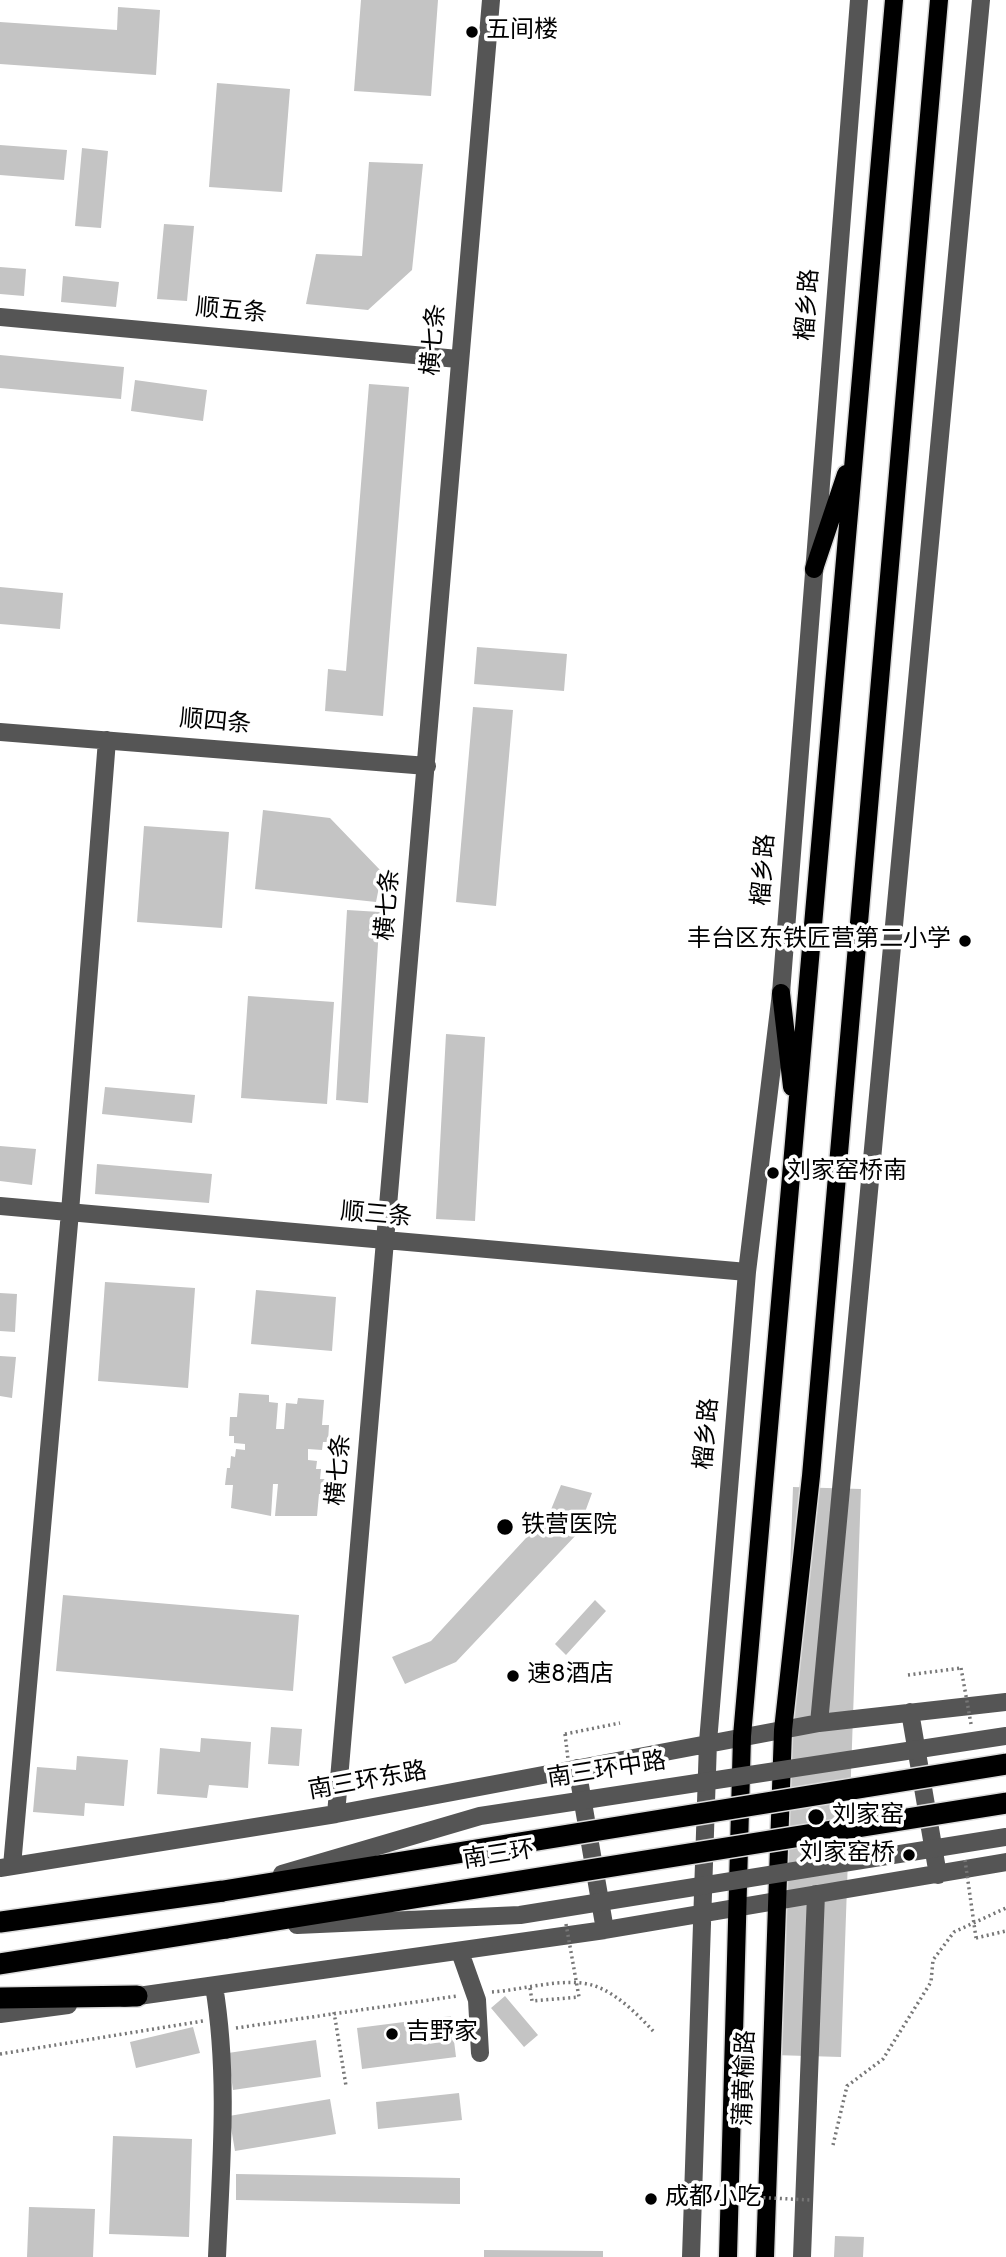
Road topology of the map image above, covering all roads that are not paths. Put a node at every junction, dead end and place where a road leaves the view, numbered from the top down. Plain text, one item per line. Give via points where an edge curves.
1 (491, 0) edge
2 (859, 0) edge
3 (894, 0) edge
4 (939, 0) edge
5 (981, 0) edge
6 (0, 317) edge
7 (458, 359) junction
8 (856, 448) junction
9 (814, 569) junction
10 (0, 732) edge
11 (107, 740) junction
12 (427, 766) junction
13 (781, 993) junction
14 (796, 1125) junction
15 (0, 1206) edge
16 (71, 1212) junction
17 (385, 1242) junction
18 (747, 1272) junction
19 (1006, 1702) edge
20 (910, 1712) junction
21 (820, 1723) junction
22 (783, 1730) junction
23 (742, 1736) junction
24 (1006, 1736) edge
25 (708, 1742) junction
26 (1006, 1764) edge
27 (577, 1768) junction
28 (1006, 1803) edge
29 (336, 1814) junction
30 (1006, 1837) edge
31 (1006, 1863) edge
32 (6, 1867) edge
33 (937, 1875) junction
34 (223, 1891) junction
35 (816, 1894) junction
36 (778, 1901) junction
37 (739, 1908) junction
38 (0, 1910) edge
39 (703, 1913) junction
40 (45, 1916) junction
41 (0, 1922) edge
42 (227, 1928) junction
43 (605, 1930) junction
44 (460, 1952) junction
45 (0, 1964) edge
46 (214, 1986) junction
47 (136, 1996) junction
48 (0, 1998) edge
49 (0, 2014) edge
50 (480, 2053) dead end
51 (217, 2257) edge
52 (691, 2257) edge
53 (728, 2257) edge
54 (765, 2257) edge
55 (802, 2257) edge

1 - 7 street, 横七条
2 - 9 street, 榴乡路
3 - 8 main road
4 - 22 main road via 811,1476
5 - 21 street
6 - 7 street, 顺五条
7 - 12 street, 横七条
8 - 9 main road
8 - 14 main road
9 - 13 street, 榴乡路
10 - 11 street, 顺四条
11 - 12 street, 顺四条
11 - 16 street
12 - 17 street, 横七条
13 - 14 main road
13 - 18 street, 榴乡路
14 - 23 main road
15 - 16 street, 顺三条
16 - 17 street, 顺三条
16 - 32 street
17 - 18 street, 顺三条
17 - 29 street, 横七条
18 - 25 street, 榴乡路
19 - 20 street
20 - 21 street
20 - 33 street
21 - 22 street
22 - 23 street, 南三环东路
22 - 36 main road, 蒲黄榆路
23 - 25 street, 南三环东路
23 - 37 main road, 蒲黄榆路
24 - 34 street, 南三环中路, bridge via 480,1816
25 - 27 street, 南三环东路
25 - 39 street, 榴乡路
26 - 34 highway, 南三环, bridge
27 - 29 street, 南三环东路
27 - 43 street
28 - 42 highway, 南三环, bridge
29 - 32 street, 南三环东路
30 - 42 street, bridge via 520,1915
31 - 33 street
33 - 35 street
34 - 40 highway, 南三环
35 - 36 street
35 - 55 street
36 - 37 street
36 - 54 main road, 蒲黄榆路
37 - 39 street
37 - 53 main road, 蒲黄榆路
38 - 40 highway
39 - 43 street
39 - 52 street, 榴乡路
40 - 41 highway, 南三环
42 - 45 highway, 南三环
43 - 44 street
44 - 46 street
44 - 50 street via 474,1994
46 - 47 street
46 - 51 street via 224,2104
47 - 48 highway
47 - 49 street

